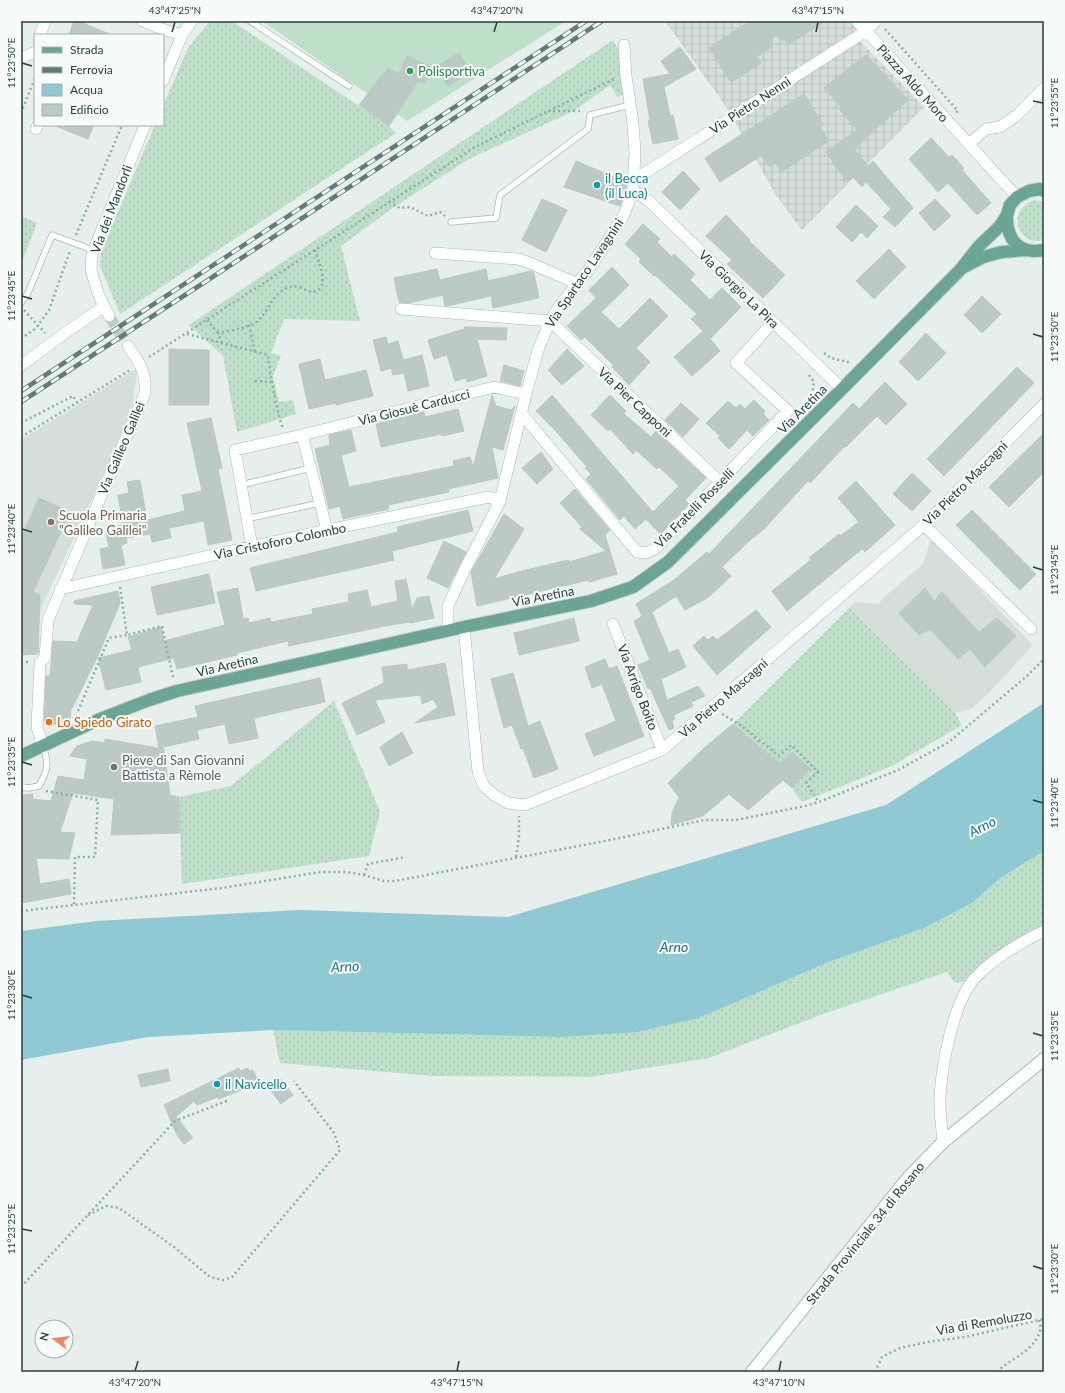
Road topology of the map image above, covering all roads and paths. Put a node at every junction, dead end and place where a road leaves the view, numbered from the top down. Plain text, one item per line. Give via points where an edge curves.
1 (45, 21) edge
2 (142, 21) edge
3 (192, 21) edge
4 (250, 21) edge
5 (857, 21) edge
6 (879, 24) edge
7 (866, 31) junction
8 (40, 34) edge
9 (182, 35) junction
10 (624, 45) dead end
11 (34, 52) edge
12 (21, 58) edge
13 (626, 76) junction
14 (164, 79) edge
15 (34, 80) edge
16 (349, 86) dead end
17 (1044, 88) edge
18 (630, 105) junction
19 (547, 111) junction
20 (21, 113) edge
21 (590, 115) junction
22 (947, 120) junction
23 (122, 126) edge
24 (145, 126) edge
25 (970, 144) junction
26 (634, 185) junction
27 (1043, 189) edge
28 (1017, 197) junction
29 (389, 202) junction
30 (1007, 215) junction
31 (451, 222) joint
32 (73, 242) junction
33 (93, 250) junction
34 (315, 250) junction
35 (1037, 252) edge
36 (435, 253) dead end
37 (961, 269) junction
38 (578, 284) junction
39 (21, 303) edge
40 (21, 307) edge
41 (401, 309) dead end
42 (207, 320) junction
43 (550, 321) junction
44 (773, 322) junction
45 (38, 325) junction
46 (250, 325) junction
47 (186, 334) junction
48 (218, 334) junction
49 (21, 339) edge
50 (52, 341) junction
51 (222, 343) junction
52 (128, 346) tunnel mouth
53 (256, 352) junction
54 (140, 364) junction
55 (21, 366) edge
56 (255, 381) dead end
57 (271, 382) junction
58 (842, 389) junction
59 (526, 394) junction
60 (76, 402) junction
61 (1044, 404) edge
62 (521, 413) junction
63 (21, 423) edge
64 (302, 435) junction
65 (21, 436) edge
66 (286, 439) junction
67 (310, 468) junction
68 (720, 482) junction
69 (241, 484) junction
70 (500, 501) junction
71 (320, 503) junction
72 (246, 519) junction
73 (924, 524) junction
74 (327, 530) junction
75 (252, 547) junction
76 (118, 576) junction
77 (60, 589) junction
78 (614, 624) dead end
79 (464, 627) junction
80 (1032, 629) dead end
81 (448, 630) junction
82 (127, 635) junction
83 (1044, 658) edge
84 (173, 677) dead end
85 (712, 707) junction
86 (78, 711) dead end
87 (43, 746) junction
88 (662, 750) junction
89 (21, 756) edge
90 (39, 786) junction
91 (21, 787) edge
92 (819, 802) junction
93 (516, 804) junction
94 (406, 857) dead end
95 (516, 857) junction
96 (364, 875) junction
97 (74, 904) junction
98 (21, 911) edge
99 (1044, 931) edge
100 (1044, 1059) edge
101 (294, 1081) dead end
102 (229, 1100) dead end
103 (943, 1142) junction
104 (88, 1215) junction
105 (21, 1287) edge
106 (1044, 1319) edge
107 (1039, 1320) junction
108 (752, 1372) edge
109 (875, 1372) edge
110 (997, 1372) edge

1 - 8 street
2 - 9 street
3 - 9 street
4 - 16 lane
5 - 7 street, Piazza Aldo Moro
6 - 7 street, Via Pietro Nenni
6 - 22 path via 958,111
7 - 22 street, Piazza Aldo Moro
7 - 26 street, Via Pietro Nenni
9 - 14 street
10 - 13 street, Via Spartaco Lavagnini
11 - 12 street
13 - 18 street, Via Spartaco Lavagnini
13 - 19 path via 614,78
15 - 20 path
17 - 25 street via 1017,115 1000,127 986,129
18 - 21 lane
18 - 26 street, Via Spartaco Lavagnini via 635,152
19 - 21 path via 580,111
19 - 29 path via 475,147
21 - 31 lane via 588,129 500,195 496,218
22 - 25 street, Piazza Aldo Moro
23 - 32 path
24 - 33 street, Via dei Mandorli
25 - 28 street, Piazza Aldo Moro
26 - 38 street, Via Spartaco Lavagnini via 624,215
26 - 44 street, Via Giorgio La Pira
27 - 28 main road via 1029,190
28 - 30 main road, Via Aretina via 1010,205
29 - 31 path via 400,208 410,207 428,216 440,212
29 - 34 path
30 - 35 main road, Via Aretina via 1006,226 1011,238 1017,244
30 - 37 main road, Via Aretina
32 - 33 lane
32 - 39 lane via 52,235 28,293
32 - 45 path via 49,310
33 - 50 street, Via dei Mandorli via 91,270 107,311 82,321
34 - 42 path
34 - 46 path via 323,278 320,289 309,292 303,287 287,288 273,298 260,318
35 - 37 main road, Via Aretina via 1002,252 983,257
36 - 38 street via 518,260
37 - 58 main road, Via Aretina
38 - 43 street, Via Spartaco Lavagnini
40 - 45 path
41 - 43 street
42 - 47 path
42 - 48 path
43 - 59 street, Via Spartaco Lavagnini via 538,350
43 - 68 street, Via Pier Capponi
44 - 58 street, Via Giorgio La Pira
44 - 68 street, Via Fratelli Rosselli via 736,363 788,410
45 - 49 path
45 - 50 path
46 - 48 path
46 - 53 path
47 - 51 path
47 - 54 path
48 - 51 path
50 - 55 street
51 - 53 path
52 - 54 street, Via Galileo Galilei
53 - 57 path via 268,355
54 - 60 path
54 - 77 street, Via Galileo Galilei via 145,379 144,393
56 - 57 path
57 - 66 path
58 - 79 main road, Via Aretina via 668,562 633,587 591,601
59 - 62 street, Via Spartaco Lavagnini
59 - 64 street, Via Giosuè Carducci via 494,387
60 - 63 path via 73,396
60 - 65 path
61 - 73 street, Via Pietro Mascagni
62 - 68 street, Via Fratelli Rosselli via 637,552 646,553 655,549
62 - 70 street, Via Spartaco Lavagnini
64 - 66 street, Via Giosuè Carducci
64 - 67 street
66 - 69 street, Via Giosuè Carducci via 235,450
67 - 69 lane
67 - 71 street
69 - 72 street
70 - 74 street, Via Cristoforo Colombo via 489,497
70 - 81 street, Via Spartaco Lavagnini via 448,606
71 - 72 lane
71 - 74 street
72 - 75 street
73 - 80 street
73 - 85 street, Via Pietro Mascagni
74 - 75 street, Via Cristoforo Colombo
75 - 76 street, Via Cristoforo Colombo
76 - 77 street, Via Cristoforo Colombo
76 - 82 path
77 - 87 street, Via Galileo Galilei via 48,620 45,657 40,663 37,727
78 - 88 street, Via Arrigo Boito
79 - 81 main road, Via Aretina
79 - 93 street, Via Pietro Mascagni via 478,772 484,786 494,795 508,803
81 - 87 main road, Via Aretina via 177,691 100,718
82 - 84 path via 162,626
82 - 86 path via 110,638
83 - 92 path via 1027,676 949,742 898,770
85 - 88 street, Via Pietro Mascagni
85 - 92 path via 742,726 779,756 791,745 818,772 806,783
87 - 89 main road, Via Aretina
87 - 90 lane via 48,759 46,774
88 - 93 street, Via Pietro Mascagni via 525,805
90 - 91 lane
90 - 97 path via 45,791 98,800 95,857 75,857
92 - 95 path via 736,820 704,820
93 - 95 path via 519,818
94 - 96 path via 368,864
95 - 96 path via 395,881 384,881
96 - 97 path via 320,872 222,888
97 - 98 path
99 - 103 street via 999,957 973,980 958,1005 947,1049 940,1097
100 - 103 main road, Strada Provinciale 34 di Rosano
101 - 104 path via 334,1133 340,1150 232,1277 223,1280 210,1277 174,1247 119,1208 106,1206
102 - 104 path via 175,1121
103 - 108 main road, Strada Provinciale 34 di Rosano via 908,1178
104 - 105 path
106 - 107 path
107 - 109 path, Via di Remoluzzo via 965,1337 900,1348 882,1357
107 - 110 path, Via di Remoluzzo via 1041,1328 1033,1343 1023,1355 1005,1364

